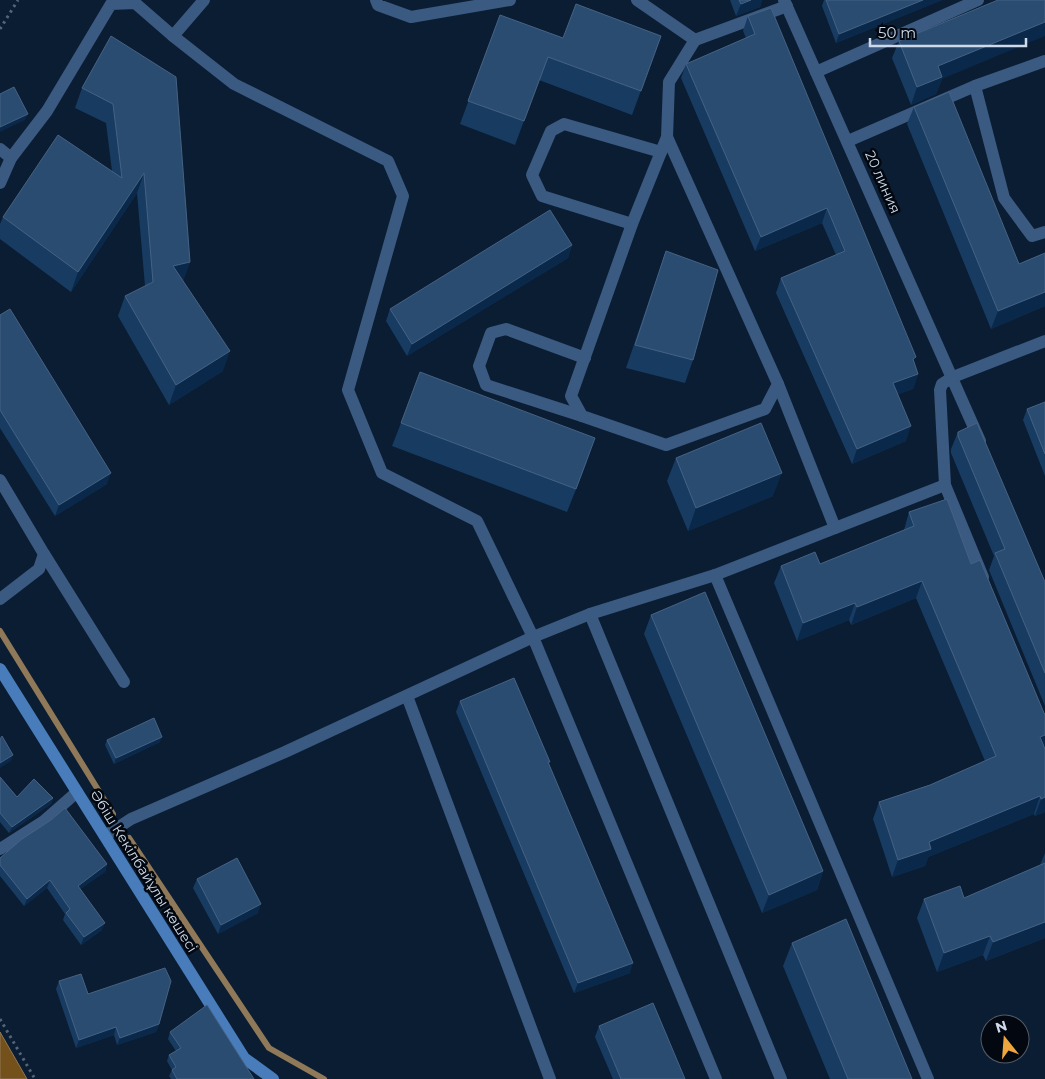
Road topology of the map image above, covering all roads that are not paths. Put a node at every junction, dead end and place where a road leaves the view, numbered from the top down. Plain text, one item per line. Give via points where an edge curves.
1 (204, 0) edge
2 (376, 0) edge
3 (510, 0) edge
4 (637, 0) edge
5 (978, 0) edge
6 (135, 1) edge
7 (786, 3) edge
8 (173, 36) junction
9 (695, 40) junction
10 (1045, 61) edge
11 (816, 72) junction
12 (974, 86) junction
13 (667, 137) junction
14 (848, 141) junction
15 (0, 149) edge
16 (661, 152) junction
17 (11, 158) junction
18 (0, 183) edge
19 (632, 224) junction
20 (1045, 232) edge
21 (1045, 341) edge
22 (585, 358) junction
23 (953, 377) junction
24 (778, 384) junction
25 (582, 416) junction
26 (984, 450) edge
27 (0, 480) edge
28 (946, 485) junction
29 (835, 528) junction
30 (44, 554) junction
31 (715, 575) junction
32 (990, 592) edge
33 (0, 599) edge
34 (590, 614) junction
35 (533, 637) junction
36 (0, 669) edge
37 (124, 682) dead end
38 (407, 696) junction
39 (77, 792) junction
40 (105, 836) junction
41 (0, 849) edge
42 (273, 1079) edge
43 (550, 1079) edge
44 (716, 1079) edge
45 (781, 1079) edge
46 (928, 1079) edge

1 - 8 street
2 - 3 street via 378,6 411,17
4 - 9 street
5 - 11 street
6 - 8 street
6 - 17 street via 111,4 47,111
7 - 9 street
7 - 11 street, 20 линия
8 - 35 street via 234,84 388,161 403,196 348,390 382,473 478,521
9 - 13 street via 669,82
10 - 12 street
11 - 14 street, 20 линия
12 - 14 street
12 - 20 street via 1004,198 1032,236
13 - 16 street
13 - 24 street
14 - 23 street, 20 линия
15 - 17 street
16 - 19 street
16 - 19 street via 564,124 551,131 532,175 542,196
17 - 18 street
19 - 22 street
21 - 23 street
22 - 25 street via 571,396
22 - 25 street via 506,329 491,333 479,366 486,385
23 - 26 street, 20 линия
23 - 28 street via 942,384 940,390
24 - 25 street via 765,409 666,445
24 - 29 street
27 - 30 street
28 - 29 street
28 - 32 street
29 - 31 street
30 - 33 street via 39,569
30 - 37 street
31 - 34 street
31 - 46 street
34 - 35 street
34 - 45 street
35 - 38 street
35 - 44 street
36 - 39 street, Әбіш Кекілбайұлы көшесі
38 - 40 street via 131,819
38 - 43 street
39 - 40 street, Әбіш Кекілбайұлы көшесі
39 - 41 street via 44,821
40 - 42 street, Әбіш Кекілбайұлы көшесі via 244,1058

